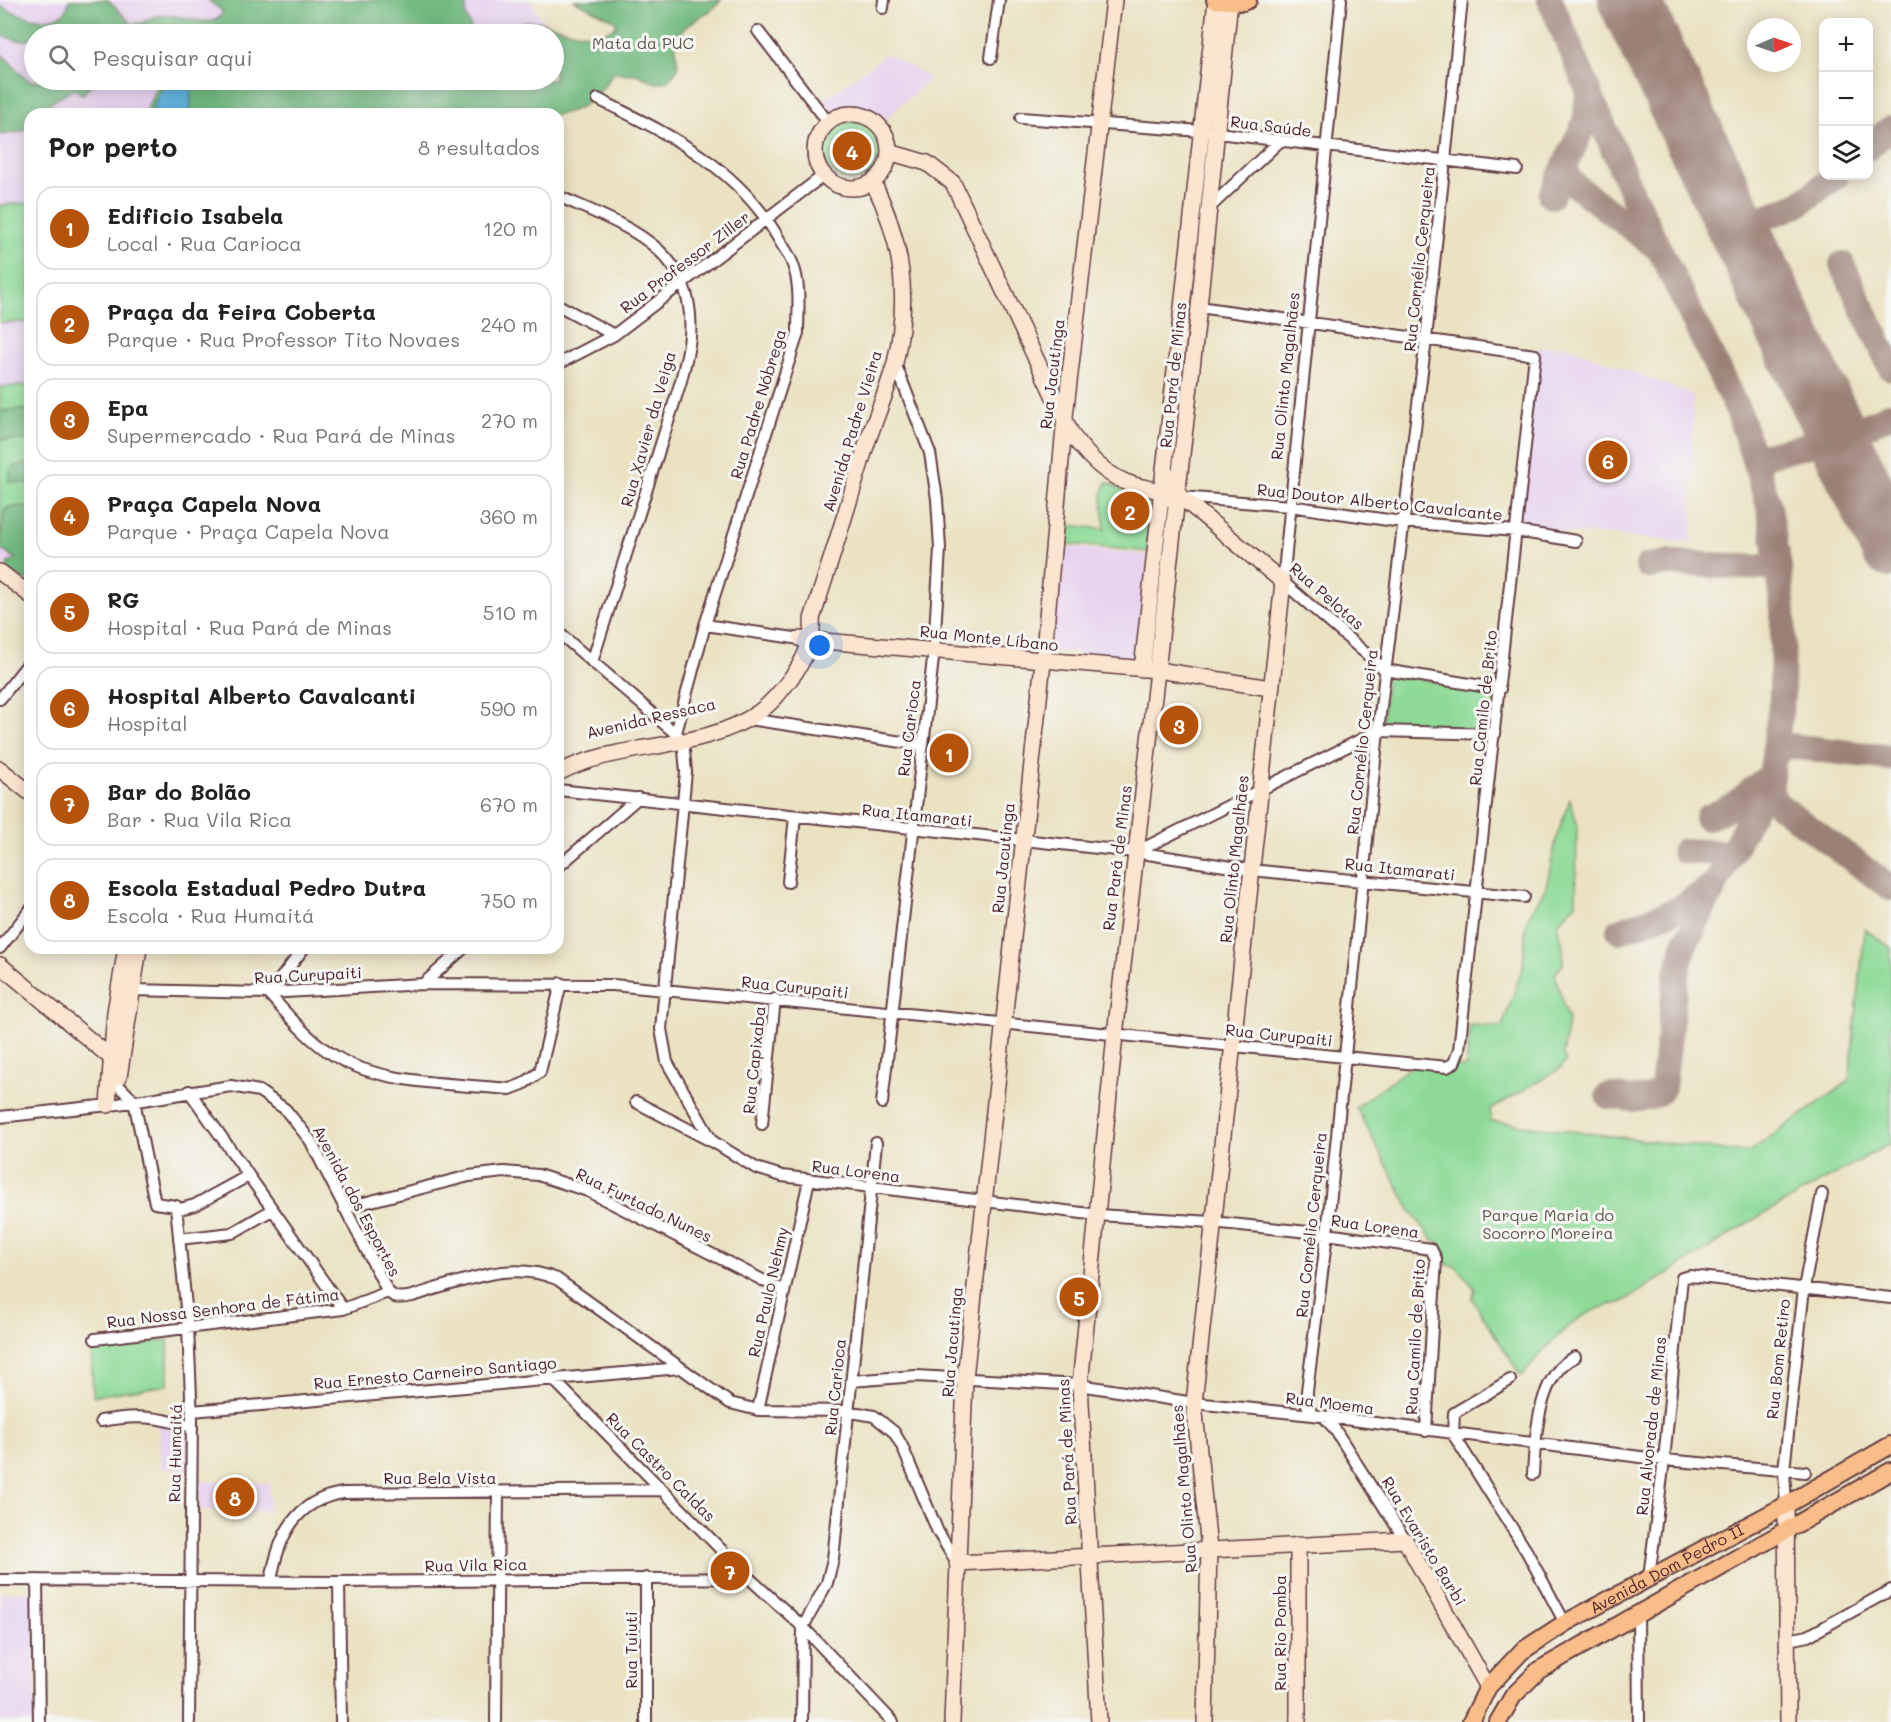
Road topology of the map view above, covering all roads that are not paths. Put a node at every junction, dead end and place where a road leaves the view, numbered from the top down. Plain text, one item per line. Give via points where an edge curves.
1 (999, 0) edge
2 (1114, 0) edge
3 (1248, 0) edge
4 (1341, 0) edge
5 (1462, 0) edge
6 (1221, 1) edge
7 (758, 31) dead end
8 (991, 58) dead end
9 (598, 99) dead end
10 (1021, 118) dead end
11 (828, 122) junction
12 (1100, 126) junction
13 (1209, 133) junction
14 (1279, 142) junction
15 (1327, 147) junction
16 (890, 152) junction
17 (1445, 162) junction
18 (1517, 170) dead end
19 (824, 175) junction
20 (873, 182) junction
21 (564, 199) edge
22 (1208, 209) junction
23 (767, 218) junction
24 (683, 280) junction
25 (1198, 307) junction
26 (564, 308) edge
27 (1308, 324) junction
28 (614, 335) junction
29 (1426, 339) junction
30 (564, 361) edge
31 (894, 363) junction
32 (1065, 416) junction
33 (1164, 468) junction
34 (1161, 491) junction
35 (1178, 501) junction
36 (1290, 506) junction
37 (1402, 522) junction
38 (1516, 531) junction
39 (1576, 542) dead end
40 (0, 572) edge
41 (1283, 582) junction
42 (24, 590) edge
43 (812, 619) joint
44 (705, 625) junction
45 (564, 637) edge
46 (805, 640) junction
47 (934, 650) junction
48 (592, 662) junction
49 (1043, 662) junction
50 (24, 669) edge
51 (1150, 670) junction
52 (1385, 670) junction
53 (1270, 688) junction
54 (1500, 689) junction
55 (0, 699) edge
56 (749, 718) junction
57 (1378, 731) junction
58 (1495, 734) junction
59 (679, 736) junction
60 (922, 745) junction
61 (564, 766) edge
62 (0, 769) edge
63 (24, 788) edge
64 (1259, 790) junction
65 (564, 791) edge
66 (638, 798) junction
67 (682, 805) junction
68 (795, 817) junction
69 (912, 830) junction
70 (1023, 840) junction
71 (1135, 852) junction
72 (564, 862) edge
73 (1251, 870) junction
74 (1362, 880) junction
75 (788, 882) dead end
76 (1477, 893) junction
77 (1524, 897) dead end
78 (24, 918) edge
79 (0, 948) edge
80 (125, 954) edge
81 (138, 954) edge
82 (299, 954) edge
83 (457, 954) edge
84 (0, 965) edge
85 (561, 983) junction
86 (423, 984) junction
87 (131, 990) junction
88 (664, 990) junction
89 (270, 992) junction
90 (775, 999) junction
91 (890, 1012) junction
92 (1002, 1024) junction
93 (1115, 1035) junction
94 (1231, 1045) junction
95 (1344, 1057) junction
96 (115, 1061) junction
97 (1454, 1064) joint
98 (118, 1085) junction
99 (189, 1091) junction
100 (134, 1101) junction
101 (636, 1102) dead end
102 (882, 1102) dead end
103 (113, 1104) junction
104 (0, 1117) edge
105 (762, 1124) dead end
106 (711, 1141) junction
107 (876, 1143) dead end
108 (248, 1176) junction
109 (809, 1180) junction
110 (871, 1188) junction
111 (1822, 1194) dead end
112 (985, 1201) junction
113 (344, 1208) junction
114 (176, 1210) junction
115 (272, 1210) junction
116 (1098, 1215) junction
117 (1212, 1222) junction
118 (1327, 1234) junction
119 (179, 1239) junction
120 (1426, 1248) joint
121 (1804, 1288) junction
122 (388, 1292) junction
123 (784, 1292) junction
124 (1891, 1298) edge
125 (343, 1309) junction
126 (188, 1327) junction
127 (94, 1339) dead end
128 (1575, 1357) dead end
129 (680, 1368) junction
130 (551, 1377) junction
131 (966, 1378) junction
132 (1510, 1380) dead end
133 (851, 1381) junction
134 (1080, 1385) junction
135 (1194, 1403) junction
136 (758, 1410) junction
137 (192, 1411) junction
138 (847, 1411) junction
139 (1318, 1416) junction
140 (101, 1421) dead end
141 (192, 1427) junction
142 (1426, 1431) junction
143 (1453, 1434) junction
144 (1535, 1443) junction
145 (1891, 1445) edge
146 (1664, 1460) junction
147 (1784, 1470) junction
148 (1891, 1471) edge
149 (1805, 1472) dead end
150 (1533, 1474) dead end
151 (661, 1490) junction
152 (498, 1493) junction
153 (1786, 1504) junction
154 (959, 1529) junction
155 (1785, 1530) junction
156 (938, 1532) junction
157 (1405, 1540) junction
158 (1298, 1545) junction
159 (1209, 1549) junction
160 (1091, 1558) junction
161 (957, 1563) junction
162 (1649, 1577) junction
163 (646, 1578) junction
164 (749, 1578) junction
165 (498, 1579) junction
166 (0, 1580) edge
167 (38, 1580) junction
168 (190, 1581) junction
169 (271, 1581) junction
170 (339, 1582) junction
171 (1891, 1590) edge
172 (1638, 1614) junction
173 (1564, 1623) junction
174 (803, 1627) junction
175 (1788, 1640) junction
176 (1488, 1687) junction
177 (39, 1722) edge
178 (189, 1722) edge
179 (342, 1722) edge
180 (496, 1722) edge
181 (646, 1722) edge
182 (802, 1722) edge
183 (893, 1722) edge
184 (952, 1722) edge
185 (1099, 1722) edge
186 (1205, 1722) edge
187 (1298, 1722) edge
188 (1471, 1722) edge
189 (1498, 1722) edge
190 (1639, 1722) edge
191 (1788, 1722) edge

1 - 8 street
2 - 12 street, Rua Jacutinga
3 - 6 main road
4 - 15 street, Rua Olinto Magalhães
5 - 17 street, Rua Cornélio Cerqueira
6 - 13 street, Rua Pará de Minas
7 - 11 street
9 - 23 street, Rua Padre Nóbrega via 700,154
10 - 12 street, Rua Saúde
11 - 16 street via 841,115 869,117 884,132
11 - 19 street via 816,142 815,154
12 - 13 street, Rua Saúde
12 - 32 street, Rua Jacutinga
13 - 14 street, Rua Saúde
13 - 22 street, Rua Pará de Minas
13 - 33 street, Rua Pará de Minas
14 - 15 street, Rua Saúde
14 - 22 street
15 - 17 street, Rua Saúde
15 - 27 street, Rua Olinto Magalhães
16 - 20 street via 887,164
16 - 32 street via 927,163 953,183
17 - 18 street, Rua Saúde
17 - 29 street, Rua Cornélio Cerqueira
19 - 20 street via 847,188
19 - 23 street, Rua Professor Ziller
20 - 31 street, Avenida Padre Vieira via 890,216 901,265 903,312
21 - 24 street, Rua Xavier da Veiga via 633,230 663,252
22 - 25 street, Rua Pará de Minas
23 - 24 street, Rua Professor Ziller
23 - 44 street, Rua Padre Nóbrega via 793,264 798,333
24 - 28 street, Rua Professor Ziller
24 - 48 street, Rua Xavier da Veiga via 690,309 690,337 681,381
25 - 27 street
25 - 35 street, Rua Pará de Minas
26 - 28 street
27 - 29 street
27 - 36 street, Rua Olinto Magalhães
28 - 30 street, Rua Professor Ziller
29 - 37 street, Rua Cornélio Cerqueira
29 - 38 street, Rua Camilo de Brito via 1535,355
31 - 43 street, Avenida Padre Vieira
31 - 47 street, Rua Carioca via 930,453 937,499 940,548
32 - 34 street via 1072,435 1096,464 1124,482
32 - 49 street, Rua Jacutinga
33 - 34 street, Rua Pará de Minas
33 - 35 street, Rua Pelotas
34 - 35 street via 1172,502
34 - 51 street, Rua Pará de Minas
35 - 36 street, Rua Doutor Alberto Cavalcante
35 - 41 street, Rua Pelotas
35 - 51 street, Rua Pará de Minas
36 - 37 street, Rua Doutor Alberto Cavalcante
36 - 41 street, Rua Olinto Magalhães
37 - 38 street, Rua Doutor Alberto Cavalcante
37 - 52 street, Rua Cornélio Cerqueira
38 - 39 street, Rua Doutor Alberto Cavalcante
38 - 54 street, Rua Camilo de Brito
40 - 42 street
41 - 52 street, Rua Pelotas
41 - 53 street, Rua Olinto Magalhães
43 - 46 street, Avenida Ressaca via 813,630
44 - 46 street, Rua Monte Líbano
44 - 59 street, Rua Padre Nóbrega
45 - 48 street
46 - 47 street, Rua Monte Líbano
46 - 56 street, Avenida Ressaca via 797,670 773,701
46 - 59 street, Avenida Ressaca via 785,672 753,705 719,723
47 - 49 street, Rua Monte Líbano
47 - 60 street, Rua Carioca
48 - 59 street
49 - 51 street, Rua Monte Líbano
49 - 70 street, Rua Jacutinga
50 - 55 street
51 - 53 street, Rua Monte Líbano
51 - 71 street, Rua Pará de Minas
52 - 54 street
52 - 57 street, Rua Cornélio Cerqueira
53 - 64 street, Rua Olinto Magalhães
54 - 58 street, Rua Camilo de Brito
56 - 59 street, Avenida Ressaca via 727,730
56 - 60 street
57 - 58 street
57 - 64 street
57 - 74 street, Rua Cornélio Cerqueira
58 - 76 street, Rua Camilo de Brito
59 - 61 street, Avenida Ressaca
59 - 67 street, Rua Lorena via 686,772
60 - 69 street, Rua Carioca
62 - 63 street
64 - 71 street
64 - 73 street, Rua Olinto Magalhães
65 - 66 street, Rua Itamarati
66 - 67 street, Rua Itamarati
66 - 72 street
67 - 68 street, Rua Itamarati
67 - 88 street, Rua Lorena
68 - 69 street, Rua Itamarati
68 - 75 street
69 - 70 street, Rua Itamarati
69 - 91 street, Rua Carioca
70 - 71 street, Rua Itamarati
70 - 92 street, Rua Jacutinga
71 - 73 street, Rua Itamarati
71 - 93 street, Rua Pará de Minas
73 - 74 street, Rua Itamarati
73 - 94 street, Rua Olinto Magalhães
74 - 76 street, Rua Itamarati
74 - 95 street, Rua Cornélio Cerqueira
76 - 77 street, Rua Itamarati
76 - 97 street, Rua Camilo de Brito via 1459,1050
78 - 79 street
80 - 96 street
81 - 87 street
82 - 89 street
83 - 86 street
84 - 96 street
85 - 86 street, Rua Curupaiti
85 - 88 street, Rua Curupaiti
85 - 89 street via 540,1072 510,1089 385,1075 336,1058 308,1036
86 - 89 street, Rua Curupaiti
87 - 89 street, Rua Curupaiti
87 - 96 street
88 - 90 street, Rua Curupaiti
88 - 106 street, Rua Lorena via 661,1029 667,1062
90 - 91 street, Rua Curupaiti
90 - 105 street, Rua Capixaba
91 - 92 street, Rua Curupaiti
91 - 102 street, Rua Carioca
92 - 93 street, Rua Curupaiti
92 - 112 street, Rua Jacutinga
93 - 94 street, Rua Curupaiti
93 - 116 street, Rua Pará de Minas
94 - 95 street, Rua Curupaiti
94 - 117 street, Rua Olinto Magalhães
95 - 97 street, Rua Curupaiti via 1447,1067
95 - 118 street, Rua Cornélio Cerqueira
96 - 98 street
96 - 103 street
98 - 100 street
98 - 103 street
99 - 100 street, Avenida dos Esportes
99 - 108 street
99 - 113 street, Avenida dos Esportes via 244,1087 274,1100 310,1140
100 - 103 street, Avenida dos Esportes
100 - 114 street via 156,1204 174,1204
101 - 106 street
103 - 104 street, Avenida dos Esportes
106 - 109 street, Rua Lorena via 756,1168
107 - 110 street, Rua Carioca
108 - 114 street via 195,1205
108 - 115 street
109 - 110 street, Rua Lorena
109 - 123 street, Rua Paulo Nehmy
110 - 112 street, Rua Lorena
110 - 133 street, Rua Carioca
111 - 121 street, Rua Bom Retiro
112 - 116 street, Rua Lorena
112 - 131 street, Rua Jacutinga
113 - 122 street, Avenida dos Esportes
113 - 123 street, Rua Furtado Nunes via 470,1176 504,1172 538,1175 588,1191
114 - 119 street, Rua Humaitá
115 - 119 street via 232,1233
115 - 125 street
116 - 117 street, Rua Lorena
116 - 134 street, Rua Pará de Minas
117 - 118 street, Rua Lorena
117 - 135 street, Rua Olinto Magalhães
118 - 120 street, Rua Lorena
118 - 139 street, Rua Cornélio Cerqueira via 1307,1391 1307,1405
119 - 126 street, Rua Humaitá
120 - 142 street, Rua Camilo de Brito via 1434,1252 1436,1259
121 - 124 street
121 - 146 street, Rua Alvorada de Minas via 1682,1278
121 - 147 street, Rua Bom Retiro
122 - 125 street, Rua Nossa Senhora de Fátima
122 - 129 street via 402,1298 504,1270 547,1275
123 - 136 street, Rua Paulo Nehmy
125 - 126 street, Rua Nossa Senhora de Fátima
126 - 127 street, Rua Nossa Senhora de Fátima
126 - 137 street, Rua Humaitá
128 - 144 street via 1556,1371 1551,1381
129 - 130 street, Rua Ernesto Carneiro Santiago
129 - 136 street via 730,1403
130 - 137 street, Rua Ernesto Carneiro Santiago
130 - 151 street, Rua Castro Caldas
131 - 133 street, Rua Moema via 916,1376
131 - 134 street, Rua Moema
131 - 154 street, Rua Jacutinga
132 - 143 street via 1454,1413
133 - 138 street, Rua Carioca
134 - 135 street, Rua Moema
134 - 160 street, Rua Pará de Minas
135 - 139 street, Rua Moema
135 - 159 street, Rua Olinto Magalhães
136 - 138 street
137 - 141 street, Rua Humaitá
138 - 156 street via 874,1416 894,1432
138 - 174 street, Rua Carioca via 833,1559 827,1583
139 - 142 street, Rua Moema
139 - 157 street, Rua Evaristo Barbi via 1334,1428
140 - 141 street via 131,1415 157,1416
141 - 168 street, Rua Humaitá
142 - 143 street, Rua Moema
143 - 144 street, Rua Moema
143 - 173 street via 1527,1552
144 - 146 street, Rua Moema
144 - 150 street
145 - 153 main road, Avenida Dom Pedro II
146 - 147 street, Rua Moema
146 - 162 street, Rua Alvorada de Minas
147 - 149 street, Rua Moema
147 - 153 street, Rua Bom Retiro
148 - 155 main road, Avenida Dom Pedro II
151 - 152 street, Rua Bela Vista
151 - 164 street, Rua Castro Caldas
152 - 165 street
152 - 169 street, Rua Bela Vista via 322,1496 306,1506 281,1539
153 - 155 street, Rua Bom Retiro
153 - 162 main road, Avenida Dom Pedro II
154 - 156 street
154 - 161 street, Rua Jacutinga
155 - 172 main road, Avenida Dom Pedro II
155 - 175 street, Rua Bom Retiro
156 - 161 street
157 - 158 street
157 - 176 street, Rua Evaristo Barbi
158 - 159 street
158 - 187 street, Rua Rio Pomba
159 - 160 street
159 - 186 street, Rua Olinto Magalhães
160 - 161 street
160 - 185 street, Rua Pará de Minas
161 - 184 street, Rua Jacutinga
162 - 173 main road, Avenida Dom Pedro II
163 - 164 street, Rua Vila Rica
163 - 165 street, Rua Vila Rica
163 - 181 street, Rua Tuiuti
164 - 174 street
165 - 170 street, Rua Vila Rica
165 - 180 street
166 - 167 street, Rua Vila Rica
167 - 168 street, Rua Vila Rica
167 - 177 street
168 - 169 street, Rua Vila Rica
168 - 178 street, Rua Humaitá
169 - 170 street, Rua Vila Rica
170 - 179 street
171 - 175 street via 1808,1636
172 - 189 main road, Avenida Dom Pedro II via 1539,1670 1513,1696
172 - 190 street
173 - 176 main road, Avenida Dom Pedro II via 1522,1651
174 - 182 street
174 - 183 street
175 - 191 street, Rua Bom Retiro
176 - 188 main road, Avenida Dom Pedro II

